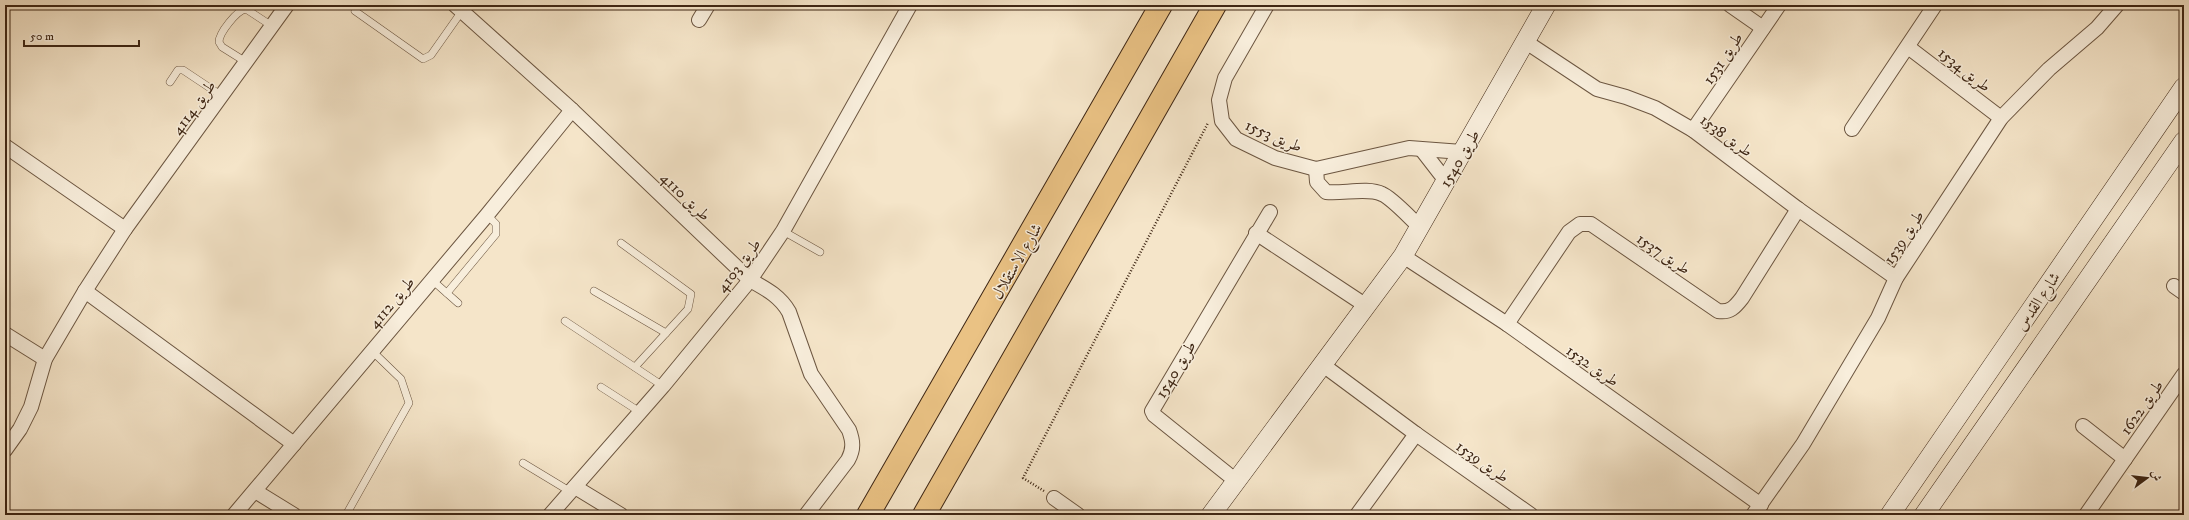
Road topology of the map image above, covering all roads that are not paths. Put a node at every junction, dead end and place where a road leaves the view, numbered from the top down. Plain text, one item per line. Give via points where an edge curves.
1 (287, 5) edge
2 (708, 5) edge
3 (910, 5) edge
4 (1161, 5) edge
5 (1215, 5) edge
6 (1267, 5) edge
7 (1730, 5) edge
8 (1779, 5) edge
9 (1935, 5) edge
10 (2117, 5) edge
11 (459, 8) edge
12 (1542, 8) edge
13 (355, 11) dead end
14 (699, 20) dead end
15 (272, 26) junction
16 (1763, 28) junction
17 (1526, 42) junction
18 (1908, 47) junction
19 (246, 62) junction
20 (170, 82) dead end
21 (2184, 86) edge
22 (222, 96) junction
23 (572, 110) junction
24 (2001, 118) junction
25 (1852, 129) dead end
26 (1694, 130) junction
27 (2184, 141) edge
28 (5, 146) edge
29 (1422, 150) junction
30 (1462, 152) junction
31 (1316, 169) junction
32 (1446, 181) junction
33 (1798, 210) junction
34 (1270, 212) dead end
35 (487, 215) junction
36 (1420, 227) junction
37 (126, 229) junction
38 (783, 231) junction
39 (1256, 233) junction
40 (621, 243) dead end
41 (820, 252) dead end
42 (1403, 256) junction
43 (1896, 278) junction
44 (432, 280) junction
45 (750, 280) junction
46 (84, 291) junction
47 (594, 291) dead end
48 (447, 293) junction
49 (458, 303) dead end
50 (1364, 305) junction
51 (565, 321) dead end
52 (1507, 324) junction
53 (666, 333) junction
54 (5, 334) edge
55 (372, 351) junction
56 (45, 359) junction
57 (1323, 365) junction
58 (635, 367) junction
59 (2184, 374) edge
60 (663, 386) junction
61 (601, 387) dead end
62 (640, 412) junction
63 (2083, 426) dead end
64 (1416, 434) junction
65 (294, 444) junction
66 (5, 450) edge
67 (2125, 459) junction
68 (523, 463) dead end
69 (1235, 480) junction
70 (573, 490) junction
71 (255, 491) junction
72 (1054, 498) road end
73 (1757, 510) edge
74 (234, 515) edge
75 (294, 515) edge
76 (346, 515) edge
77 (550, 515) edge
78 (621, 515) edge
79 (806, 515) edge
80 (868, 515) edge
81 (924, 515) edge
82 (1078, 515) edge
83 (1211, 515) edge
84 (1357, 515) edge
85 (1531, 515) edge
86 (1890, 515) edge
87 (1924, 515) edge
88 (2086, 515) edge

1 - 15 street, طريق 4114
2 - 14 street
3 - 38 street, طريق 4103
4 - 80 main road, شارع الاستقلال
5 - 81 main road
6 - 31 street, طريق 1553 via 1225,78 1219,100 1222,121 1236,139 1275,158
7 - 16 street
8 - 16 street, طريق 1531
9 - 18 street
10 - 24 street, طريق 1539 via 2097,28 2049,69
11 - 13 lane via 431,55 422,60
11 - 23 street, طريق 4110
12 - 17 main road, طريق 1540
15 - 19 street, طريق 4114
15 - 19 lane via 246,10 237,13 220,36 219,42 222,47
16 - 26 street, طريق 1531
17 - 26 street, طريق 1538 via 1597,89 1655,108
17 - 30 main road, طريق 1540
18 - 24 street, طريق 1534
18 - 25 street
19 - 22 street, طريق 4114
20 - 22 lane via 178,70 183,70
21 - 86 main road, شارع القدس
22 - 37 street, طريق 4114
23 - 35 street, طريق 4112
23 - 45 street, طريق 4110
24 - 43 street, طريق 1539
26 - 33 street, طريق 1538
27 - 87 main road, شارع القدس
28 - 37 street
29 - 30 street, طريق 1553
29 - 31 street, طريق 1553 via 1409,148
29 - 32 street
30 - 32 main road, طريق 1540
31 - 36 street via 1317,182 1326,192 1340,194 1370,191 1382,194
32 - 36 main road, طريق 1540
33 - 43 street, طريق 1538
33 - 52 street, طريق 1537 via 1742,298 1726,312 1718,311 1591,224 1580,224 1569,232
34 - 39 street, طريق 1540
35 - 44 street, طريق 4112
35 - 48 lane via 496,224 496,234
36 - 42 main road, طريق 1540
37 - 46 street, طريق 4114
38 - 41 lane
38 - 45 street, طريق 4103
39 - 50 street
39 - 69 street, طريق 1540 via 1152,411
40 - 53 lane via 691,294 688,309
42 - 50 main road, طريق 1540
42 - 52 street, طريق 1532
43 - 73 street, طريق 1539 via 1878,318 1804,444
44 - 48 lane
44 - 55 street, طريق 4112
45 - 60 street, طريق 4103
45 - 79 street, طريق 4110 via 784,304 811,374 849,430 852,440 852,451 848,460
46 - 56 street, طريق 4114
46 - 65 street
47 - 53 lane
48 - 49 lane
50 - 57 main road, طريق 1540
51 - 58 lane
52 - 73 street, طريق 1532
53 - 58 lane
54 - 56 street
55 - 65 street, طريق 4112
55 - 76 lane via 401,379 409,403
56 - 66 street via 26,418
57 - 64 street, طريق 1539
57 - 69 main road, طريق 1540
58 - 60 lane
59 - 67 street, طريق 1622
60 - 62 street, طريق 4103
61 - 62 lane
62 - 70 street, طريق 4103
63 - 67 street, طريق 1622
64 - 84 street
64 - 85 street, طريق 1539
65 - 71 street, طريق 4112
67 - 88 street, طريق 1622
68 - 70 lane
69 - 83 main road, طريق 1540
70 - 77 street, طريق 4103
70 - 78 street
71 - 74 street, طريق 4112
71 - 75 street
72 - 82 street

